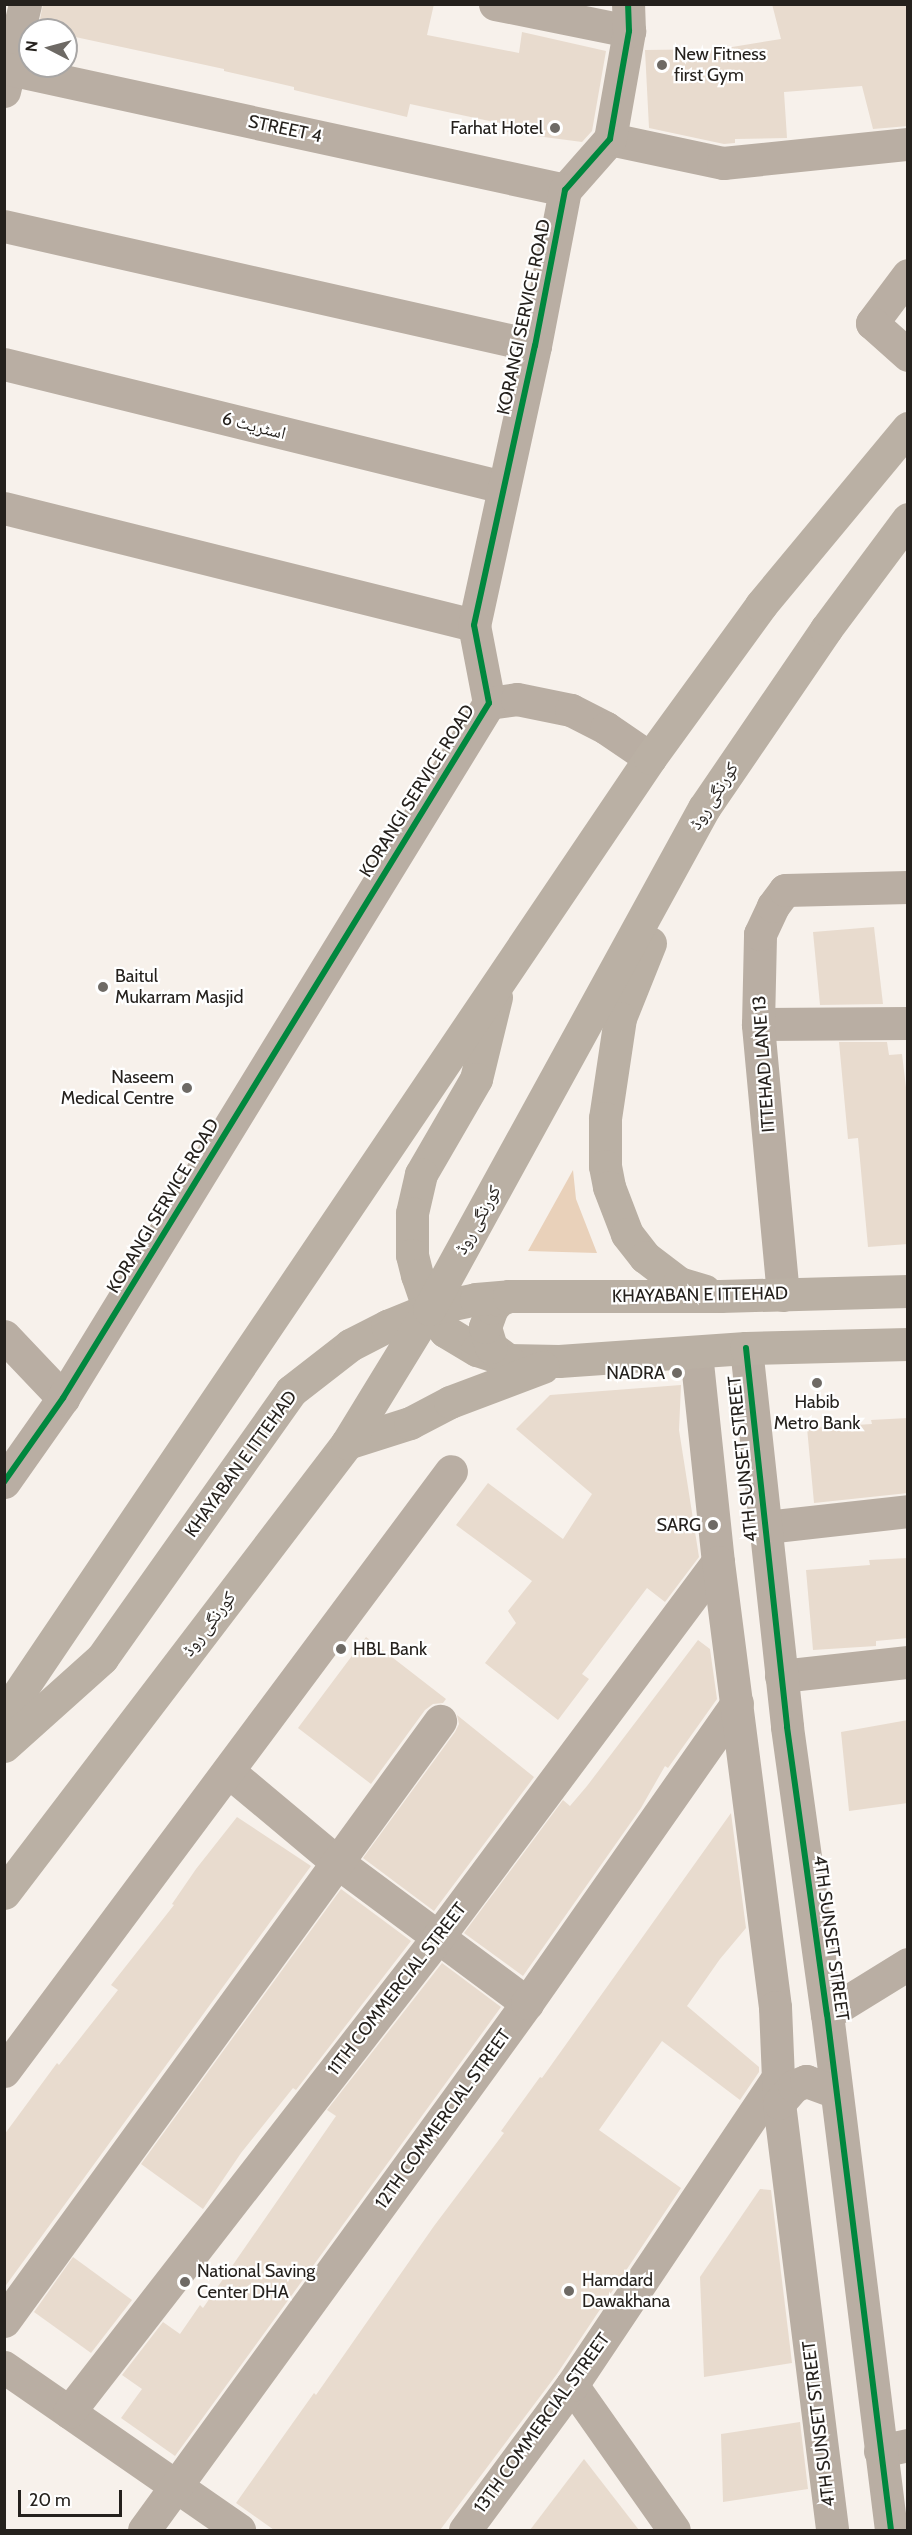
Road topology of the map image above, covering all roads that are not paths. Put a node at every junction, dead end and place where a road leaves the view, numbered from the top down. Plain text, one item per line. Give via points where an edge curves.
1 (25, 4) edge
2 (495, 4) edge
3 (628, 18) edge
4 (7, 76) edge
5 (610, 139) junction
6 (908, 144) edge
7 (565, 190) junction
8 (4, 226) edge
9 (908, 275) edge
10 (535, 346) junction
11 (908, 355) edge
12 (4, 364) edge
13 (908, 428) edge
14 (503, 488) junction
15 (4, 508) edge
16 (908, 519) edge
17 (474, 625) junction
18 (489, 703) junction
19 (650, 758) junction
20 (704, 808) junction
21 (908, 887) edge
22 (502, 975) junction
23 (908, 1023) edge
24 (758, 1024) junction
25 (908, 1291) edge
26 (783, 1294) junction
27 (509, 1296) junction
28 (720, 1296) junction
29 (429, 1309) junction
30 (4, 1336) edge
31 (908, 1344) edge
32 (746, 1348) junction
33 (696, 1353) junction
34 (507, 1360) junction
35 (559, 1361) junction
36 (63, 1398) junction
37 (347, 1443) junction
38 (451, 1471) dead end
39 (4, 1482) edge
40 (908, 1511) edge
41 (766, 1527) junction
42 (718, 1562) junction
43 (908, 1662) edge
44 (781, 1676) junction
45 (4, 1715) edge
46 (738, 1718) junction
47 (440, 1721) dead end
48 (787, 1727) junction
49 (4, 1746) edge
50 (228, 1771) junction
51 (337, 1862) junction
52 (4, 1893) edge
53 (438, 1937) junction
54 (908, 1964) edge
55 (527, 2003) junction
56 (825, 2004) junction
57 (776, 2007) junction
58 (4, 2071) edge
59 (779, 2089) junction
60 (836, 2092) junction
61 (4, 2321) edge
62 (4, 2367) edge
63 (572, 2385) junction
64 (69, 2412) junction
65 (894, 2448) edge
66 (174, 2488) junction
67 (144, 2530) edge
68 (239, 2530) edge
69 (465, 2530) edge
70 (674, 2530) edge
71 (831, 2530) edge
72 (891, 2530) edge

1 - 4 street
2 - 3 street
3 - 5 street
4 - 7 street, STREET 4
5 - 6 street via 723,163
5 - 7 street
7 - 10 street, KORANGI SERVICE ROAD
8 - 10 street
9 - 11 street via 872,322
10 - 14 street, KORANGI SERVICE ROAD
12 - 14 street, اسٹریٹ 6
13 - 19 main road via 761,605
14 - 17 street, KORANGI SERVICE ROAD
15 - 17 street
16 - 20 main road, کورنگی روڈ via 826,628
17 - 18 street, KORANGI SERVICE ROAD
18 - 19 street, KORANGI SERVICE ROAD via 517,699 571,710
18 - 36 street, KORANGI SERVICE ROAD
19 - 22 main road
20 - 28 main road via 620,1018 604,1143 609,1187 627,1234 645,1257 679,1283
20 - 29 main road, کورنگی روڈ
21 - 24 street, ITTEHAD LANE 13 via 785,890 760,934
22 - 29 main road via 476,1079 421,1174 412,1213 412,1255
22 - 45 main road
23 - 24 street
24 - 26 street, ITTEHAD LANE 13
25 - 26 main road, KHAYABAN E ITTEHAD
26 - 28 main road, KHAYABAN E ITTEHAD
27 - 28 main road, KHAYABAN E ITTEHAD
27 - 29 main road, KHAYABAN E ITTEHAD
27 - 34 main road via 492,1308 485,1327 491,1347
29 - 34 main road via 445,1331 477,1350
29 - 37 main road, کورنگی روڈ
29 - 49 main road, KHAYABAN E ITTEHAD via 350,1345 291,1391 102,1658
30 - 36 street
31 - 32 main road
32 - 33 main road
32 - 41 street, 4TH SUNSET STREET
33 - 35 main road
33 - 42 street, 4TH SUNSET STREET
34 - 35 main road
35 - 37 main road via 450,1402 410,1423
36 - 39 street, KORANGI SERVICE ROAD
37 - 52 main road, کورنگی روڈ
38 - 50 street
40 - 41 street
41 - 44 street, 4TH SUNSET STREET
42 - 46 street, 4TH SUNSET STREET
42 - 53 street, 11TH COMMERCIAL STREET
43 - 44 street
44 - 48 street, 4TH SUNSET STREET
46 - 48 street
46 - 55 street, 12TH COMMERCIAL STREET
46 - 57 street, 4TH SUNSET STREET
47 - 51 street
48 - 56 street, 4TH SUNSET STREET
50 - 51 street
50 - 58 street
51 - 53 street
51 - 61 street
53 - 55 street
53 - 64 street, 11TH COMMERCIAL STREET
54 - 56 street
55 - 66 street, 12TH COMMERCIAL STREET
56 - 57 street via 803,2017 788,2016
56 - 60 street, 4TH SUNSET STREET
57 - 59 street, 4TH SUNSET STREET
59 - 60 street, 13TH COMMERCIAL STREET via 806,2080
59 - 63 street, 13TH COMMERCIAL STREET
59 - 71 street, 4TH SUNSET STREET
60 - 65 street, 4TH SUNSET STREET
62 - 64 street
63 - 69 street, 13TH COMMERCIAL STREET
63 - 70 street
64 - 66 street
65 - 72 street, 4TH SUNSET STREET
66 - 67 street, 12TH COMMERCIAL STREET
66 - 68 street

